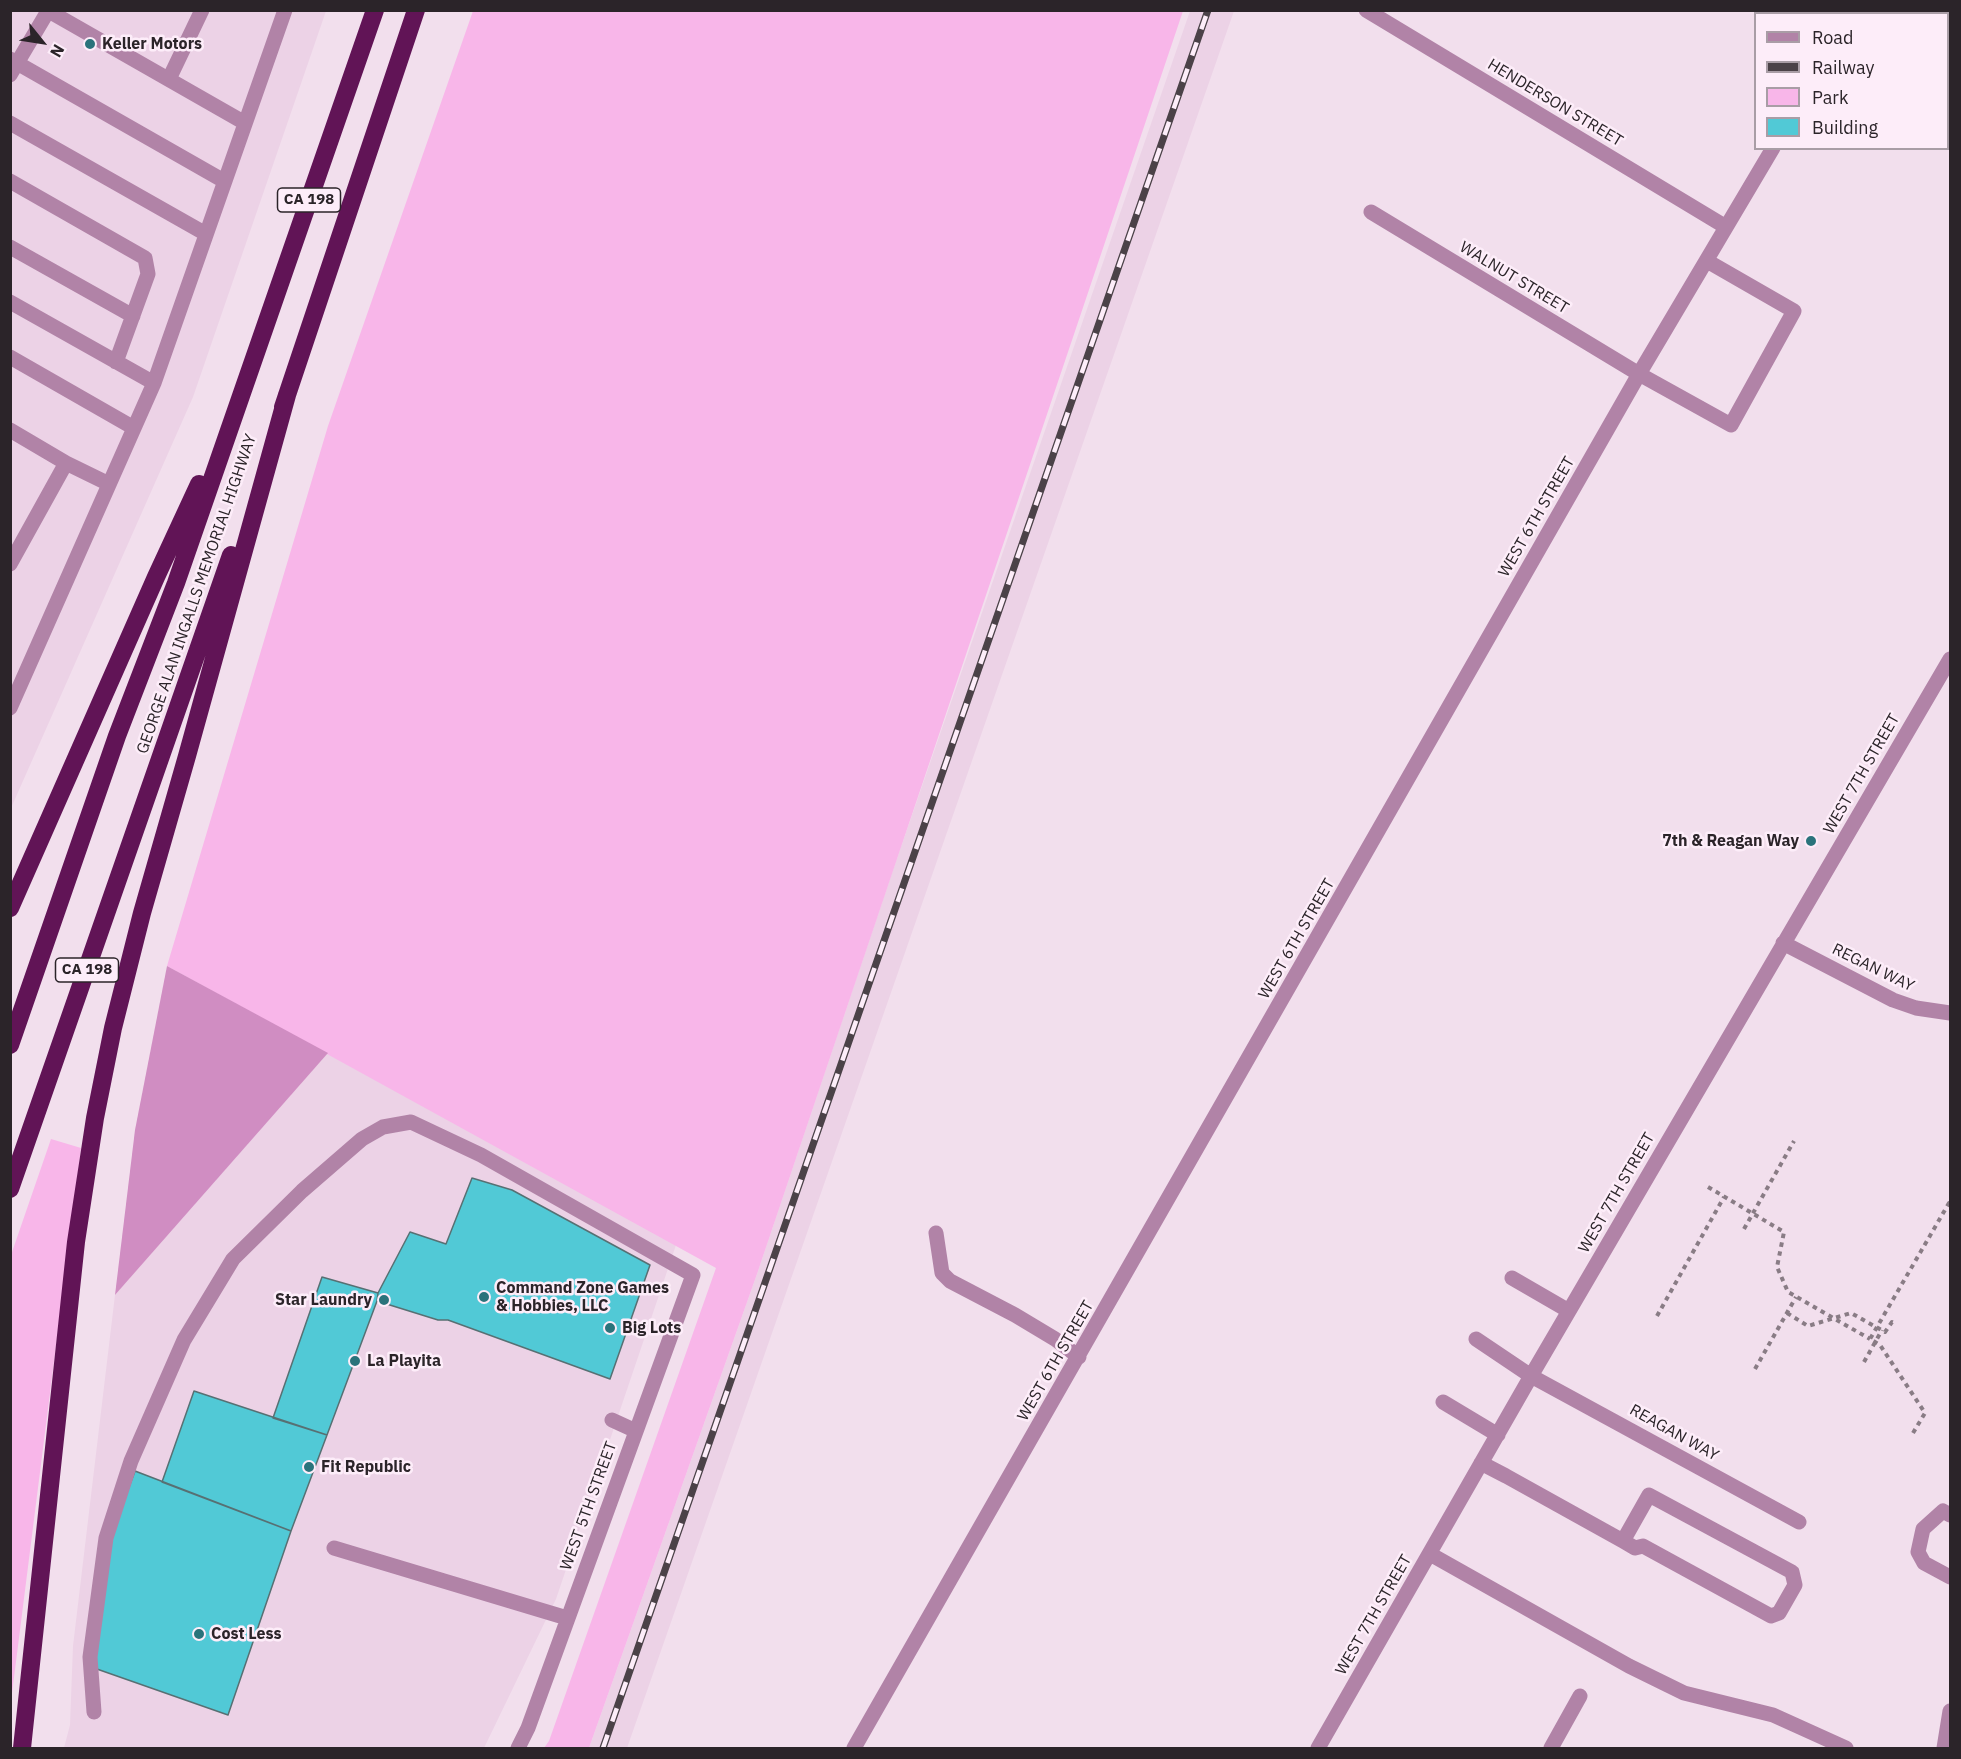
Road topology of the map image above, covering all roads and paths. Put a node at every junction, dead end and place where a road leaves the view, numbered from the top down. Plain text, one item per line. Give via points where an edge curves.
1 (202, 10) edge
2 (285, 10) edge
3 (375, 10) edge
4 (416, 10) edge
5 (1366, 10) edge
6 (47, 11) edge
7 (13, 66) edge
8 (169, 79) junction
9 (10, 123) edge
10 (245, 123) junction
11 (1772, 150) edge
12 (10, 181) edge
13 (224, 181) junction
14 (1371, 212) dead end
15 (1726, 227) junction
16 (206, 234) junction
17 (10, 247) edge
18 (1707, 261) junction
19 (10, 302) edge
20 (133, 316) junction
21 (10, 357) edge
22 (116, 362) junction
23 (1639, 374) junction
24 (154, 383) junction
25 (243, 390) junction
26 (286, 395) junction
27 (134, 428) junction
28 (10, 430) edge
29 (66, 463) junction
30 (109, 484) junction
31 (10, 564) edge
32 (1950, 659) edge
33 (10, 667) edge
34 (25, 674) junction
35 (10, 708) edge
36 (10, 908) edge
37 (1783, 943) junction
38 (1950, 1013) edge
39 (10, 1045) edge
40 (1794, 1142) dead end
41 (1708, 1187) dead end
42 (10, 1190) edge
43 (1724, 1197) junction
44 (1950, 1204) edge
45 (1753, 1214) junction
46 (1744, 1229) dead end
47 (936, 1233) dead end
48 (1512, 1278) dead end
49 (1796, 1297) junction
50 (1569, 1311) junction
51 (1787, 1313) junction
52 (1658, 1316) dead end
53 (1833, 1318) junction
54 (1896, 1324) dead end
55 (1876, 1327) junction
56 (1882, 1330) junction
57 (1476, 1339) dead end
58 (1870, 1339) junction
59 (1875, 1342) junction
60 (1079, 1357) junction
61 (1864, 1362) dead end
62 (1755, 1369) dead end
63 (1531, 1376) junction
64 (1443, 1402) dead end
65 (612, 1420) dead end
66 (636, 1431) junction
67 (1913, 1433) dead end
68 (1498, 1435) junction
69 (1481, 1463) junction
70 (1950, 1515) edge
71 (1799, 1522) dead end
72 (1623, 1541) junction
73 (334, 1548) dead end
74 (1430, 1554) junction
75 (1950, 1576) edge
76 (567, 1618) junction
77 (1580, 1696) dead end
78 (94, 1712) dead end
79 (1950, 1712) edge
80 (22, 1749) edge
81 (518, 1749) edge
82 (854, 1749) edge
83 (1318, 1749) edge
84 (1551, 1749) edge
85 (1846, 1749) edge
86 (1944, 1749) edge

1 - 8 street
2 - 10 street
3 - 25 highway, GEORGE ALAN INGALLS MEMORIAL HIGHWAY / CA 198
4 - 26 highway, GEORGE ALAN INGALLS MEMORIAL HIGHWAY / CA 198
5 - 15 street, HENDERSON STREET
6 - 7 street
6 - 8 street
7 - 13 street
8 - 10 street
9 - 16 street
10 - 13 street
11 - 15 street, WEST 6TH STREET
12 - 20 street via 145,258 148,274
13 - 16 street
14 - 23 street, WALNUT STREET
15 - 18 street, WEST 6TH STREET
16 - 24 street
17 - 20 street
18 - 23 street, WEST 6TH STREET
18 - 23 street, WALNUT STREET via 1794,310 1731,424
19 - 22 street
20 - 22 street
21 - 27 street
22 - 24 street
23 - 60 street, WEST 6TH STREET
24 - 27 street
25 - 36 highway
25 - 39 highway, GEORGE ALAN INGALLS MEMORIAL HIGHWAY / CA 198
26 - 42 highway, GEORGE ALAN INGALLS MEMORIAL HIGHWAY / CA 198
26 - 80 highway via 142,913 108,1051 76,1242
27 - 30 street
28 - 29 street
29 - 30 street
29 - 31 street
30 - 34 street
32 - 37 street, WEST 7TH STREET
33 - 34 street
34 - 35 street
37 - 38 street, REGAN WAY via 1893,1000
37 - 50 street, WEST 7TH STREET
40 - 45 path
41 - 43 path
43 - 45 path
43 - 52 path
44 - 55 path
45 - 46 path
45 - 49 path via 1784,1233 1777,1267 1788,1293
47 - 60 street via 942,1273 951,1281 1015,1315
48 - 50 street
49 - 51 path
49 - 53 path
50 - 63 street, WEST 7TH STREET
51 - 53 path via 1808,1326
51 - 62 path
53 - 55 path via 1851,1313
53 - 58 path
54 - 56 path via 1892,1322 1885,1332
55 - 56 path
55 - 58 path
56 - 59 path
57 - 63 street, REAGAN WAY
58 - 59 path
59 - 61 path
59 - 67 path via 1925,1413
60 - 82 street, WEST 6TH STREET
63 - 68 street, WEST 7TH STREET
63 - 71 street, REAGAN WAY
64 - 68 street
65 - 66 street
66 - 76 street, WEST 5TH STREET
66 - 78 street, WEST 5TH STREET via 693,1275 481,1155 411,1122 383,1127 362,1139 302,1191 233,1259 184,1340 131,1461 106,1538 90,1657
68 - 69 street, WEST 7TH STREET
69 - 72 street
69 - 74 street, WEST 7TH STREET
70 - 75 street via 1943,1511 1923,1529 1917,1552 1924,1563
72 - 72 street via 1635,1548 1643,1545 1771,1616 1779,1613 1795,1585 1792,1572 1649,1495
73 - 76 street
74 - 83 street, WEST 7TH STREET
74 - 85 street via 1684,1693 1773,1715
76 - 81 street, WEST 5TH STREET
77 - 84 street
79 - 86 street

